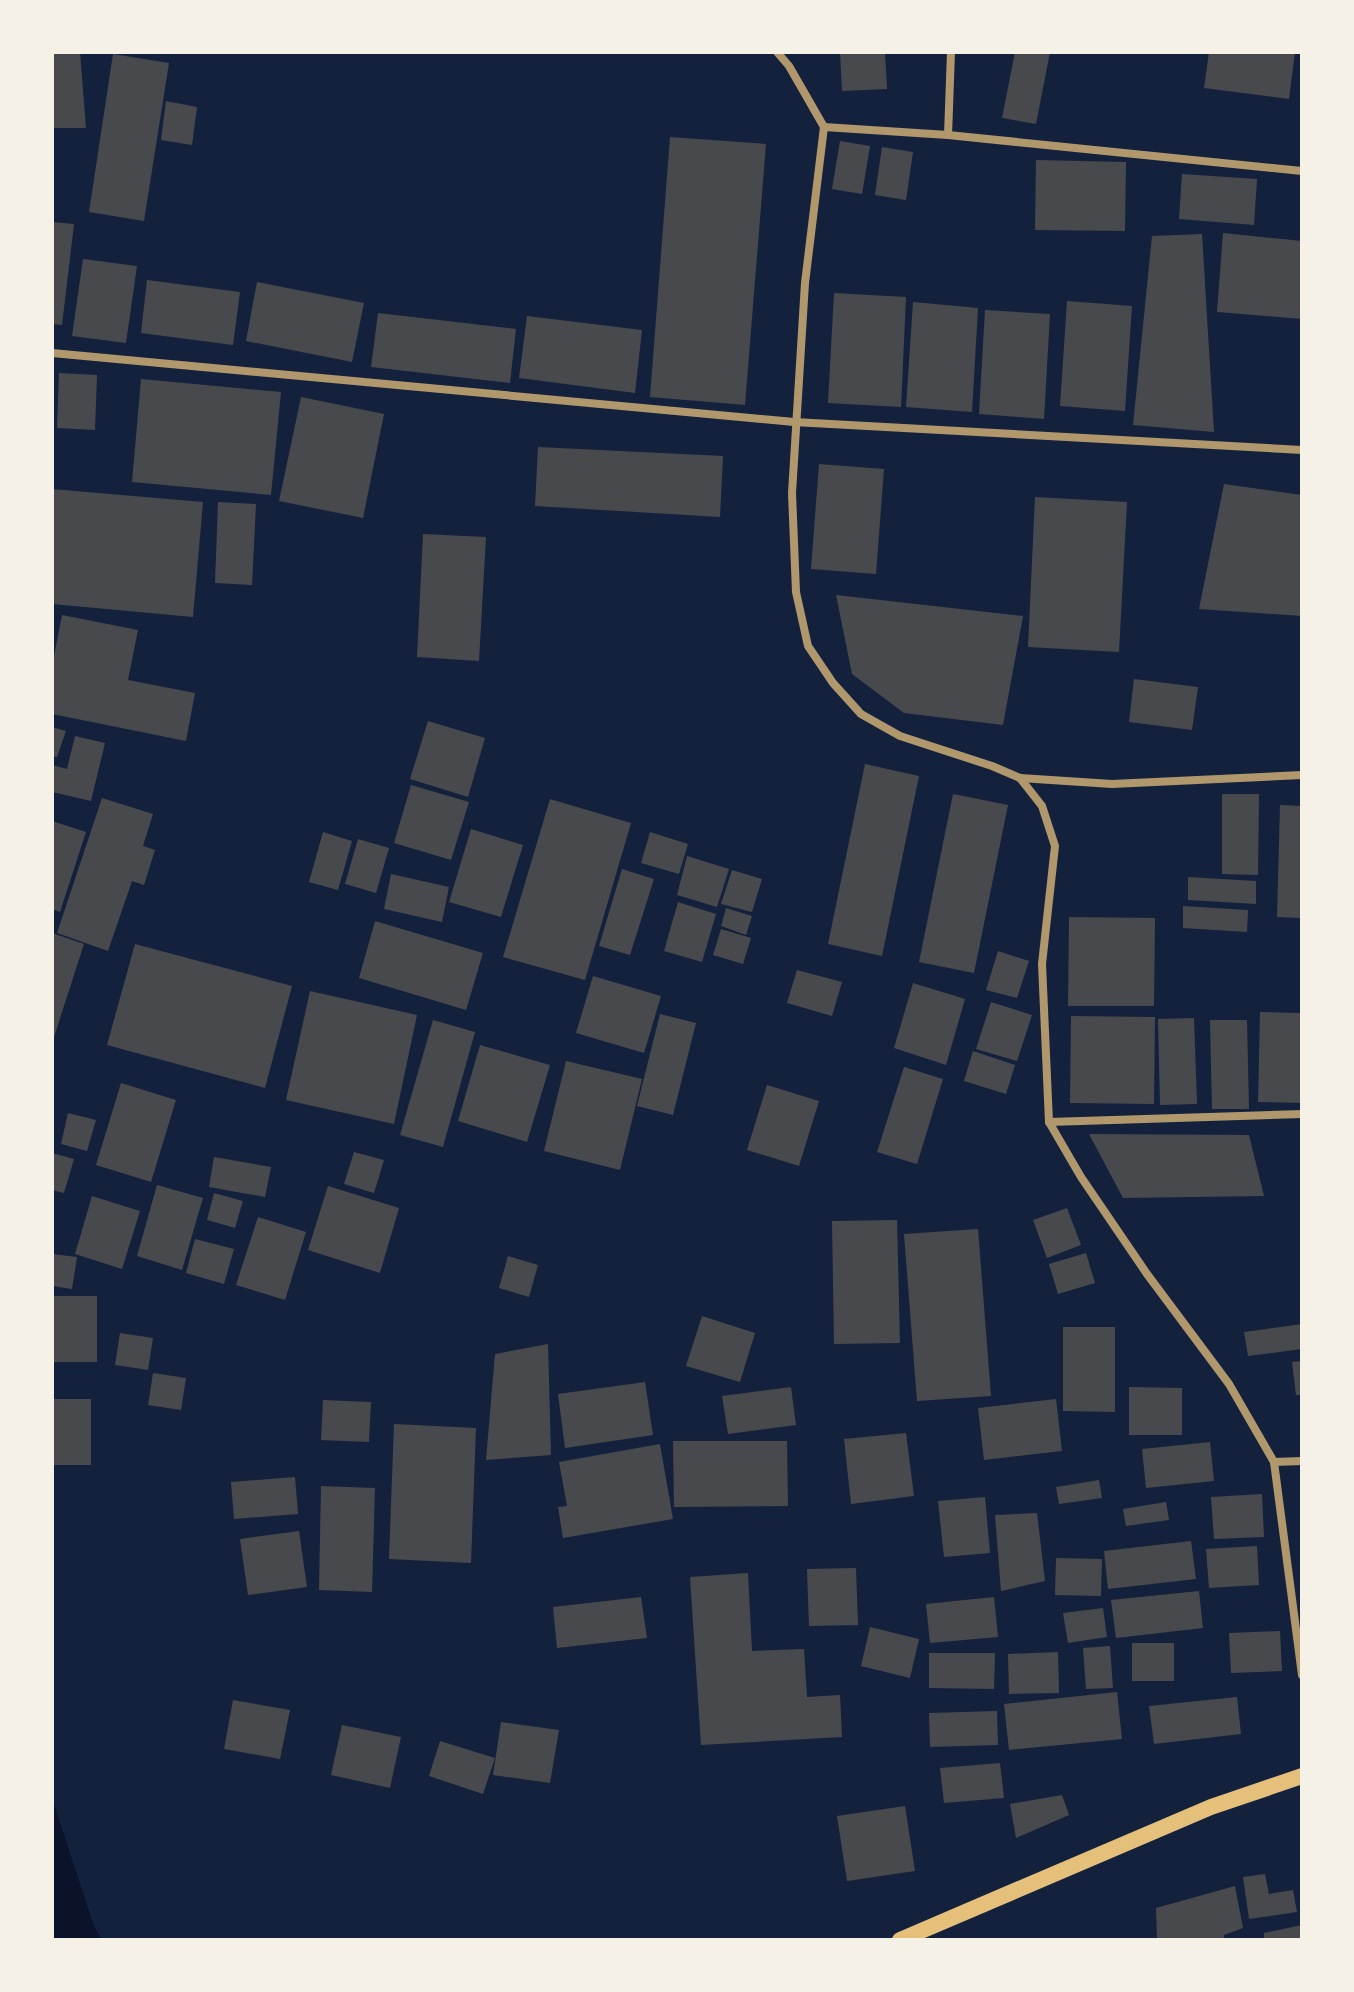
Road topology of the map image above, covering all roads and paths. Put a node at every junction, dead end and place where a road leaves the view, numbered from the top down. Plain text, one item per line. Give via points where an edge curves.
1 (777, 52) edge
2 (951, 52) edge
3 (824, 127) junction
4 (948, 135) junction
5 (1302, 171) edge
6 (52, 353) edge
7 (794, 422) junction
8 (1302, 450) edge
9 (1302, 775) edge
10 (1020, 778) junction
11 (1302, 1114) edge
12 (1049, 1122) junction
13 (1302, 1461) edge
14 (1274, 1462) junction
15 (1302, 1675) edge
16 (1302, 1776) edge
17 (900, 1940) edge

1 - 3 street
2 - 4 street
3 - 4 street
3 - 7 street
4 - 5 street
6 - 7 street
7 - 8 street
7 - 10 street via 796,592 808,646 861,714 900,736
9 - 10 street via 1112,784
10 - 12 street via 1042,806 1055,846 1042,964
11 - 12 street
12 - 14 street via 1147,1274 1229,1384
13 - 14 street
14 - 15 street
16 - 17 main road via 1211,1807

